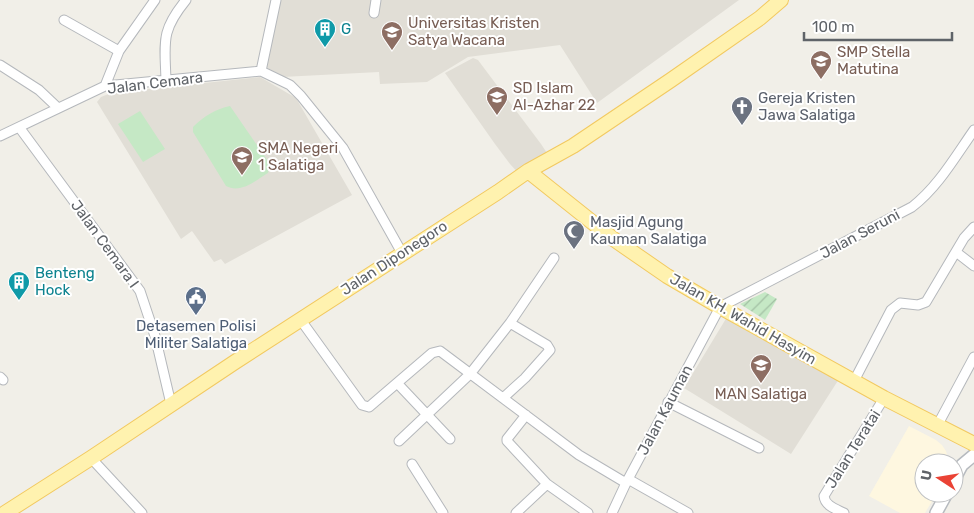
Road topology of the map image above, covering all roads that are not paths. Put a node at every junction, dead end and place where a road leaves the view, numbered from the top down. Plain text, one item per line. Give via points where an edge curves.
1 (155, 0) edge
2 (186, 0) edge
3 (276, 0) edge
4 (376, 0) edge
5 (781, 0) edge
6 (374, 13) dead end
7 (64, 20) dead end
8 (119, 51) junction
9 (0, 65) edge
10 (261, 71) junction
11 (166, 80) junction
12 (105, 86) junction
13 (58, 108) junction
14 (19, 127) junction
15 (974, 130) edge
16 (0, 136) edge
17 (528, 171) junction
18 (974, 227) edge
19 (956, 252) junction
20 (402, 253) junction
21 (554, 258) dead end
22 (974, 266) edge
23 (720, 308) junction
24 (300, 319) junction
25 (510, 323) junction
26 (974, 356) edge
27 (470, 374) junction
28 (854, 382) junction
29 (398, 384) junction
30 (504, 398) junction
31 (884, 398) junction
32 (668, 402) junction
33 (170, 404) junction
34 (428, 414) junction
35 (526, 415) junction
36 (936, 426) junction
37 (450, 439) dead end
38 (399, 441) dead end
39 (974, 444) edge
40 (759, 448) dead end
41 (974, 455) edge
42 (91, 458) junction
43 (964, 463) edge
44 (412, 464) dead end
45 (627, 481) junction
46 (547, 484) junction
47 (5, 513) edge
48 (142, 513) edge
49 (443, 513) edge
50 (516, 513) edge
51 (588, 513) edge
52 (612, 513) edge
53 (688, 513) edge
54 (844, 513) edge

1 - 8 street
2 - 11 street via 172,16 167,28
3 - 10 street
4 - 6 street
5 - 17 main road, Jalan Diponegoro via 663,86 573,146
7 - 8 street
8 - 12 street
9 - 13 street via 39,90
10 - 11 street, Jalan Cemara
10 - 20 street via 290,85 343,148
11 - 12 street, Jalan Cemara
12 - 13 street, Jalan Cemara
13 - 14 street, Jalan Cemara
14 - 16 street, Jalan Cemara
14 - 33 street, Jalan Cemara I via 140,291
15 - 23 street, Jalan Seruni via 933,188 912,207
17 - 20 main road, Jalan Diponegoro
17 - 23 main road, Jalan KH. Wahid Hasyim via 612,238
18 - 19 street
19 - 22 street
19 - 28 street via 926,302 918,305 900,303 891,310
20 - 24 main road, Jalan Diponegoro
21 - 25 street
23 - 28 main road, Jalan KH. Wahid Hasyim
23 - 32 street, Jalan Kauman
24 - 29 street via 362,405 369,407
24 - 33 main road, Jalan Diponegoro
25 - 27 street
25 - 30 street via 550,350
26 - 36 street
27 - 29 street via 436,351
27 - 30 street
27 - 34 street
28 - 31 main road, Jalan KH. Wahid Hasyim
29 - 34 street
30 - 35 street
31 - 36 main road, Jalan KH. Wahid Hasyim
31 - 54 street, Jalan Teratai via 824,496 825,501
32 - 40 street
32 - 45 street, Jalan Kauman
33 - 42 main road, Jalan Diponegoro
34 - 37 street
34 - 38 street
35 - 45 street via 579,455
35 - 46 street via 507,441
36 - 39 main road, Jalan KH. Wahid Hasyim
41 - 43 main road
42 - 47 main road, Jalan Diponegoro
42 - 48 street
44 - 49 street
45 - 52 street, Jalan Kauman
45 - 53 street
46 - 50 street
46 - 51 street

